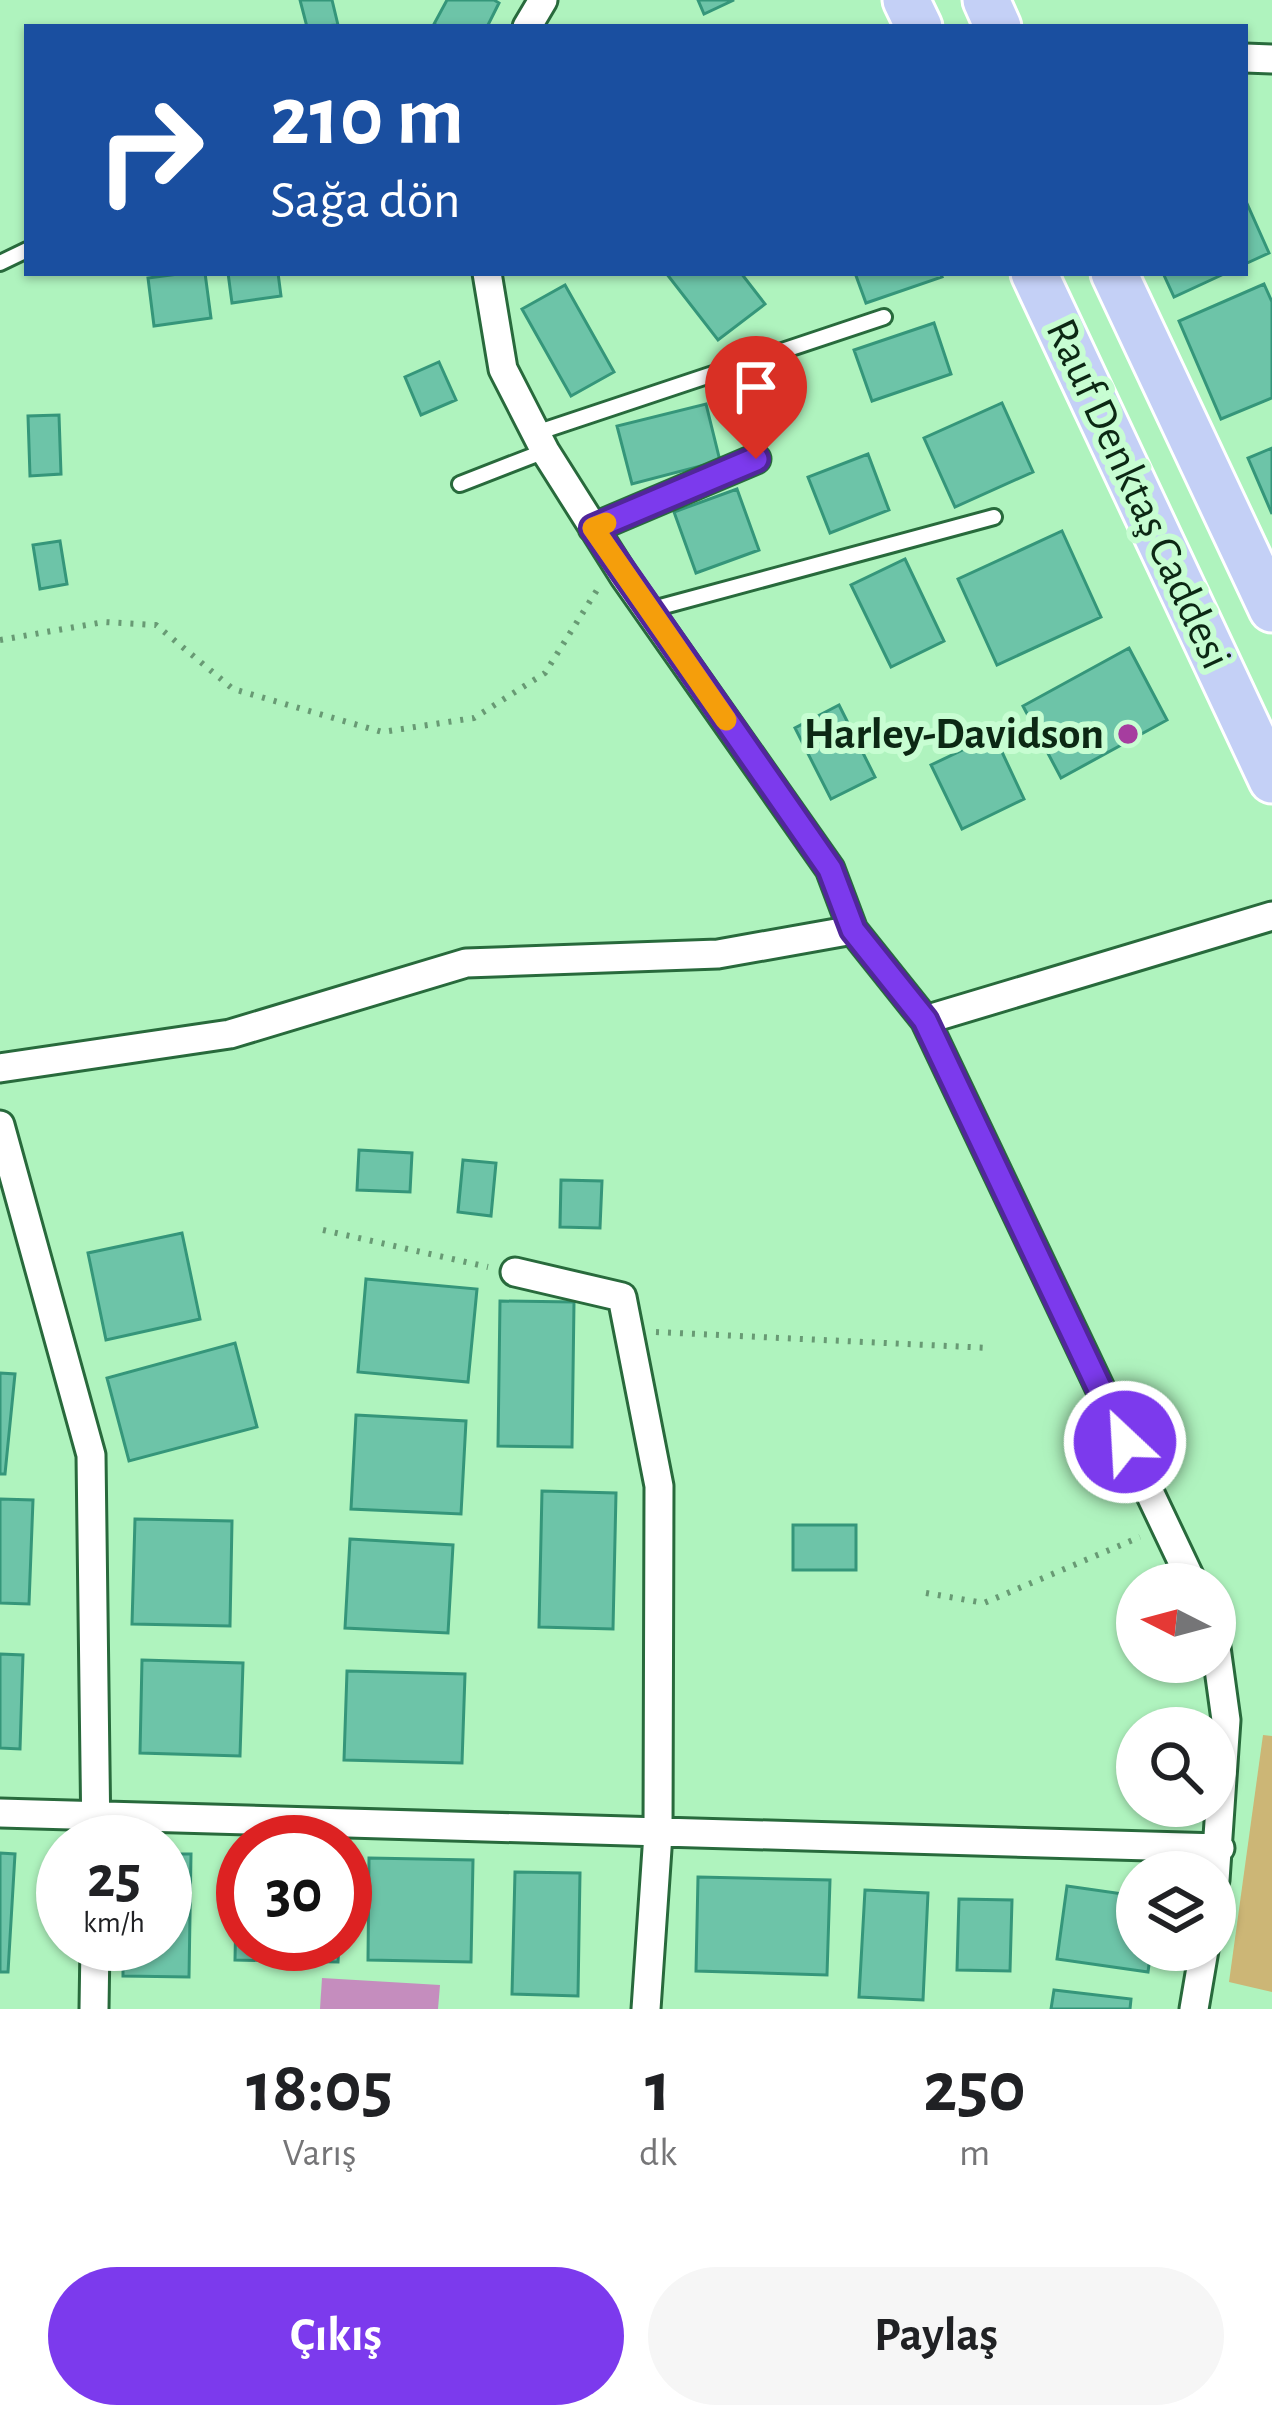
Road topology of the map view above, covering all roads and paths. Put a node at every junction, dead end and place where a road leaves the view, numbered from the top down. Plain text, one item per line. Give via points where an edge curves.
1 (488, 276) edge
2 (1035, 276) edge
3 (1115, 276) edge
4 (884, 317) dead end
5 (540, 442) junction
6 (756, 459) dead end
7 (460, 484) dead end
8 (994, 517) dead end
9 (593, 528) junction
10 (614, 561) junction
11 (1272, 609) edge
12 (650, 610) junction
13 (0, 640) edge
14 (1272, 779) edge
15 (1272, 916) edge
16 (853, 930) junction
17 (925, 1020) junction
18 (0, 1068) edge
19 (0, 1126) edge
20 (322, 1230) dead end
21 (515, 1272) joint
22 (628, 1330) junction
23 (989, 1348) dead end
24 (1166, 1527) junction
25 (1183, 1563) edge
26 (926, 1593) dead end
27 (1221, 1683) edge
28 (0, 1814) edge
29 (96, 1815) edge
30 (36, 1820) edge
31 (192, 1831) edge
32 (658, 1834) junction
33 (1220, 1848) junction
34 (1220, 1851) edge
35 (95, 1971) edge
36 (1200, 1971) edge
37 (94, 2009) edge
38 (646, 2009) edge
39 (1194, 2009) edge

1 - 5 street via 503,369
2 - 14 main road, Rauf Denktaş Caddesi
3 - 11 main road, Rauf Denktaş Caddesi
4 - 5 lane
5 - 7 lane
5 - 9 street
6 - 9 street
8 - 12 lane
9 - 10 street
10 - 12 street
10 - 13 path via 545,673 474,718 382,732 233,689 156,625 104,622
12 - 16 street via 830,869
15 - 17 street
16 - 17 street
16 - 18 street via 718,954 466,963 230,1034
17 - 24 street
19 - 29 street via 91,1455
20 - 21 path
21 - 22 street via 622,1298
22 - 23 path
22 - 32 street via 659,1486
24 - 25 street
24 - 26 path via 984,1603
27 - 33 street
28 - 30 street
31 - 32 street
32 - 33 street
32 - 38 street
33 - 34 street
35 - 37 street
36 - 39 street

